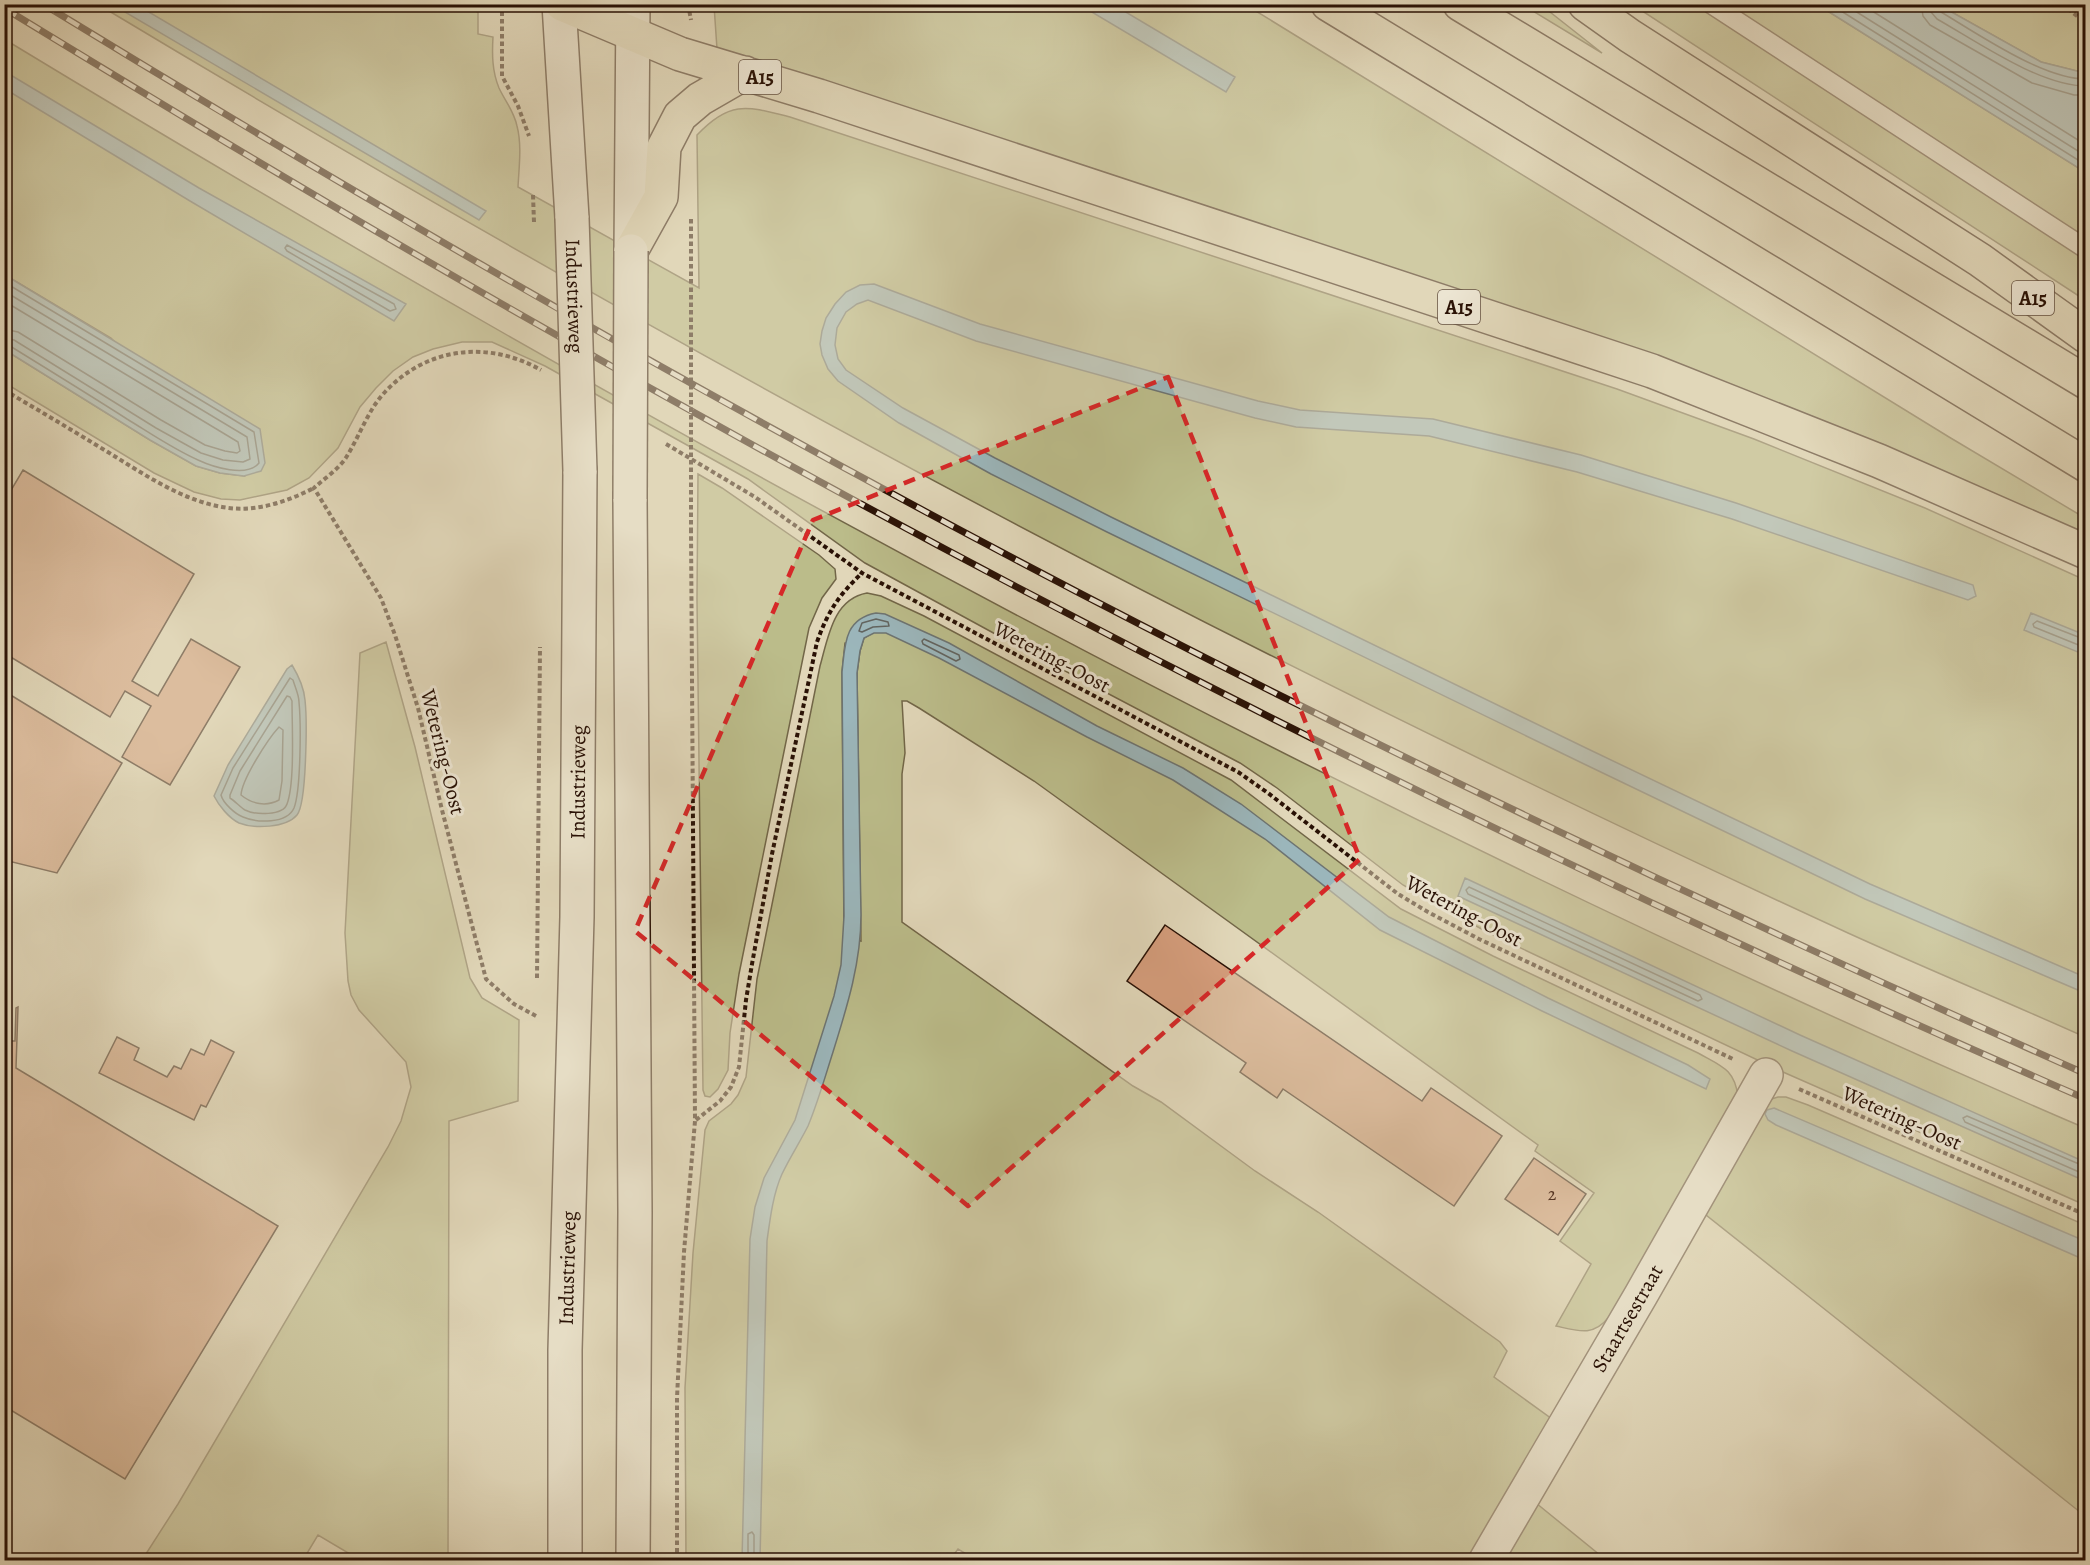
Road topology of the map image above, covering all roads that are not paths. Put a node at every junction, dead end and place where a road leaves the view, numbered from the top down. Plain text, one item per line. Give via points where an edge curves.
1 (561, 4) edge
2 (1328, 4) edge
3 (1460, 4) edge
4 (1585, 4) edge
5 (1711, 4) edge
6 (633, 19) edge
7 (745, 73) junction
8 (2085, 249) edge
9 (631, 251) junction
10 (2085, 336) edge
11 (2085, 382) edge
12 (2085, 465) edge
13 (2085, 552) edge
14 (1766, 1075) road end
15 (565, 1560) edge
16 (633, 1560) edge
17 (1486, 1560) edge

1 - 6 highway, A15
1 - 15 main road, Industrieweg, bridge via 580,471 577,917
2 - 12 highway
3 - 11 highway, A15
4 - 10 highway, A15 via 1980,260
5 - 8 lane
6 - 7 highway, A15 via 680,54
6 - 9 main road
7 - 9 highway, A15 via 700,99 680,116 664,147 661,197
7 - 13 highway, A15 via 1653,371 1879,461
9 - 16 main road, bridge
14 - 17 main road, Staartsestraat

